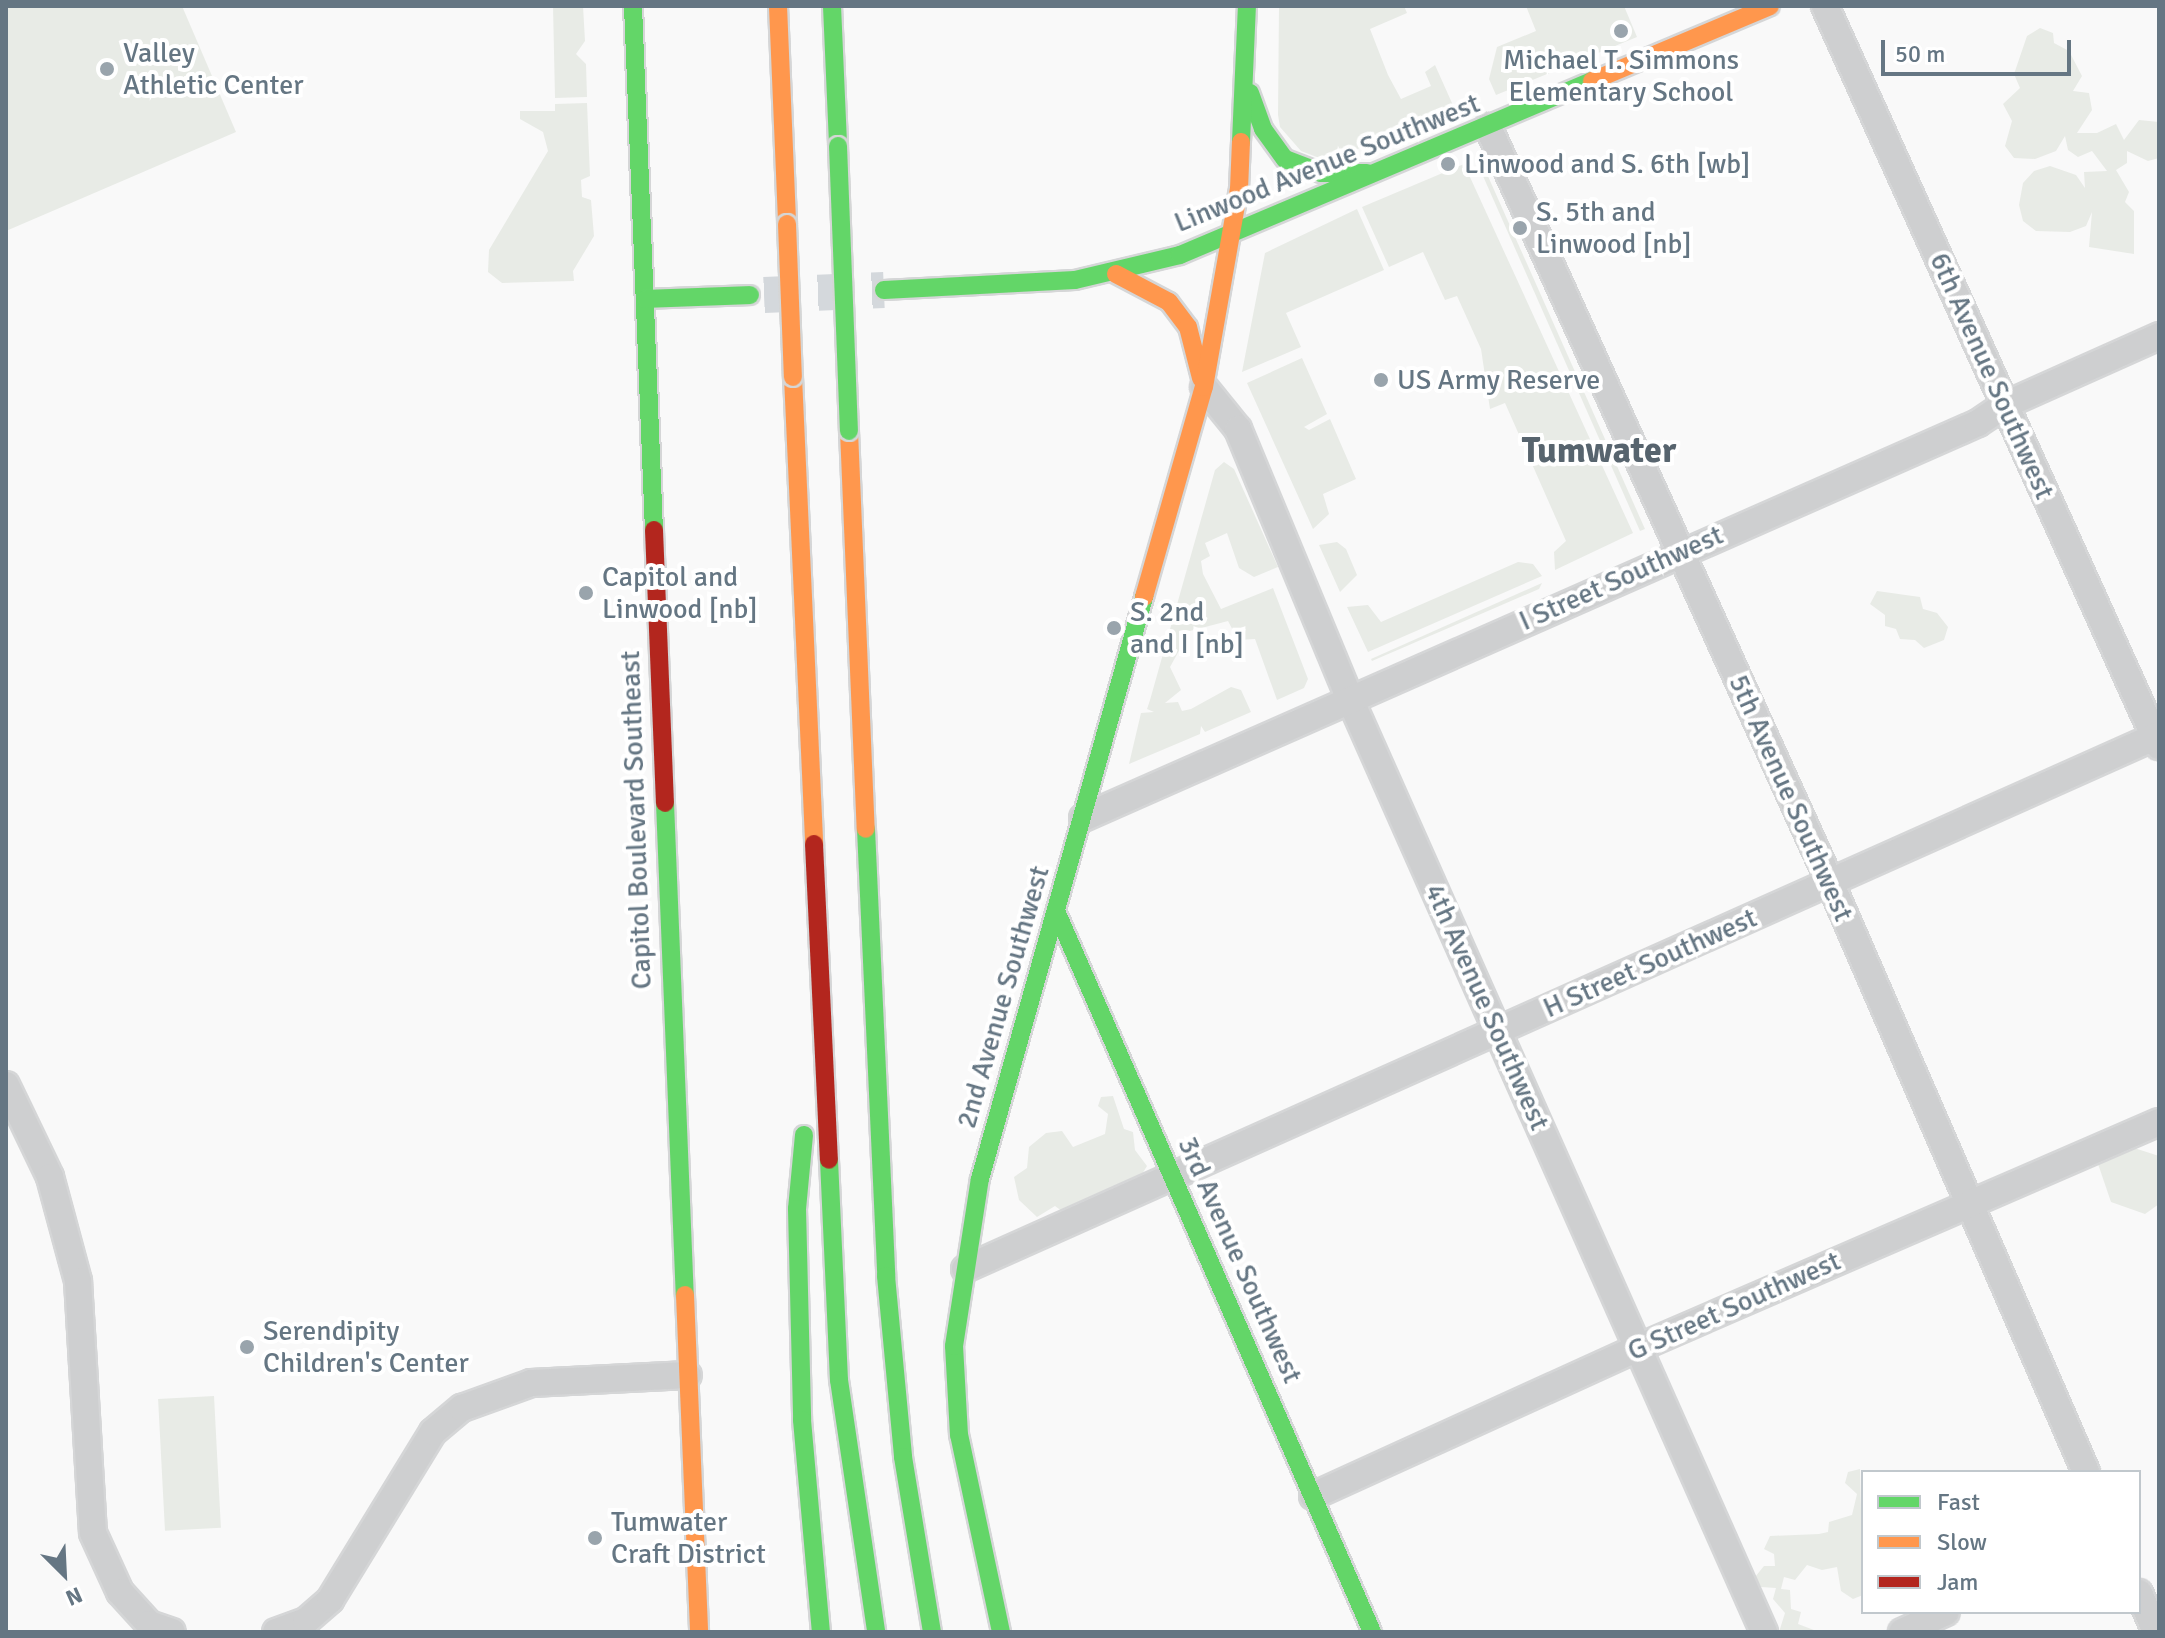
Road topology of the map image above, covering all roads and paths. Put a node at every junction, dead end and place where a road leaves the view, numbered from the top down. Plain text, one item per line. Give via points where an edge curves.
1 (633, 6) edge
2 (778, 6) edge
3 (832, 6) edge
4 (1247, 6) edge
5 (1770, 6) edge
6 (1825, 6) edge
7 (1247, 86) junction
8 (1488, 127) junction
9 (1376, 173) junction
10 (1232, 236) junction
11 (1116, 274) junction
12 (884, 290) tunnel mouth
13 (750, 295) tunnel mouth
14 (646, 299) junction
15 (2159, 336) edge
16 (1204, 387) junction
17 (2005, 405) junction
18 (1679, 552) junction
19 (1350, 699) junction
20 (2158, 739) edge
21 (1083, 818) junction
22 (1830, 882) junction
23 (1056, 911) junction
24 (817, 981) junction
25 (1497, 1031) junction
26 (6, 1085) edge
27 (2159, 1122) edge
28 (1173, 1177) junction
29 (1968, 1204) junction
30 (965, 1269) junction
31 (1638, 1348) junction
32 (688, 1375) junction
33 (2085, 1470) edge
34 (1313, 1496) junction
35 (2141, 1598) edge
36 (1942, 1614) edge
37 (160, 1628) edge
38 (276, 1632) edge
39 (699, 1632) edge
40 (821, 1632) edge
41 (876, 1632) edge
42 (932, 1632) edge
43 (1001, 1632) edge
44 (1372, 1632) edge
45 (1764, 1632) edge
46 (1902, 1632) edge
47 (2156, 1632) edge

1 - 14 main road, Capitol Boulevard Southeast
2 - 24 main road, bridge
3 - 42 main road, bridge via 886,1276 903,1457
4 - 7 main road
5 - 8 main road, Linwood Avenue Southwest
6 - 17 street, 6th Avenue Southwest
7 - 9 main road via 1263,129 1285,159 1321,173
7 - 10 main road
8 - 9 main road, Linwood Avenue Southwest
8 - 18 street, 5th Avenue Southwest
9 - 10 main road, Linwood Avenue Southwest
10 - 11 main road, Linwood Avenue Southwest
10 - 16 main road, 2nd Avenue Southwest
11 - 12 main road, Linwood Avenue Southwest
11 - 16 main road via 1169,302 1180,316 1188,327
13 - 14 main road
14 - 32 main road, Capitol Boulevard Southeast
15 - 17 street, I Street Southwest
16 - 19 street, 4th Avenue Southwest via 1238,429
16 - 21 main road, 2nd Avenue Southwest
17 - 18 street, I Street Southwest via 1978,423
17 - 20 street, 6th Avenue Southwest
18 - 19 street, I Street Southwest
18 - 22 street, 5th Avenue Southwest
19 - 21 street, I Street Southwest
19 - 25 street, 4th Avenue Southwest
20 - 22 street, H Street Southwest
21 - 23 main road, 2nd Avenue Southwest
22 - 25 street, H Street Southwest
22 - 29 street, 5th Avenue Southwest
23 - 28 main road, 3rd Avenue Southwest
23 - 30 main road, 2nd Avenue Southwest via 980,1179
24 - 40 main road via 797,1209 802,1420
24 - 41 main road via 839,1380
25 - 28 street, H Street Southwest
25 - 31 street, 4th Avenue Southwest
26 - 37 street via 50,1177 78,1281 93,1533 120,1592
27 - 29 street, G Street Southwest
28 - 30 street, H Street Southwest
28 - 34 main road, 3rd Avenue Southwest
29 - 31 street, G Street Southwest
29 - 33 street, 5th Avenue Southwest
30 - 43 main road, 2nd Avenue Southwest via 954,1346 959,1435
31 - 34 street, G Street Southwest
31 - 45 street, 4th Avenue Southwest
32 - 38 street via 531,1383 462,1408 433,1432 330,1600 306,1621
32 - 39 main road, Capitol Boulevard Southeast
34 - 44 main road, 3rd Avenue Southwest
35 - 47 street
36 - 46 street

